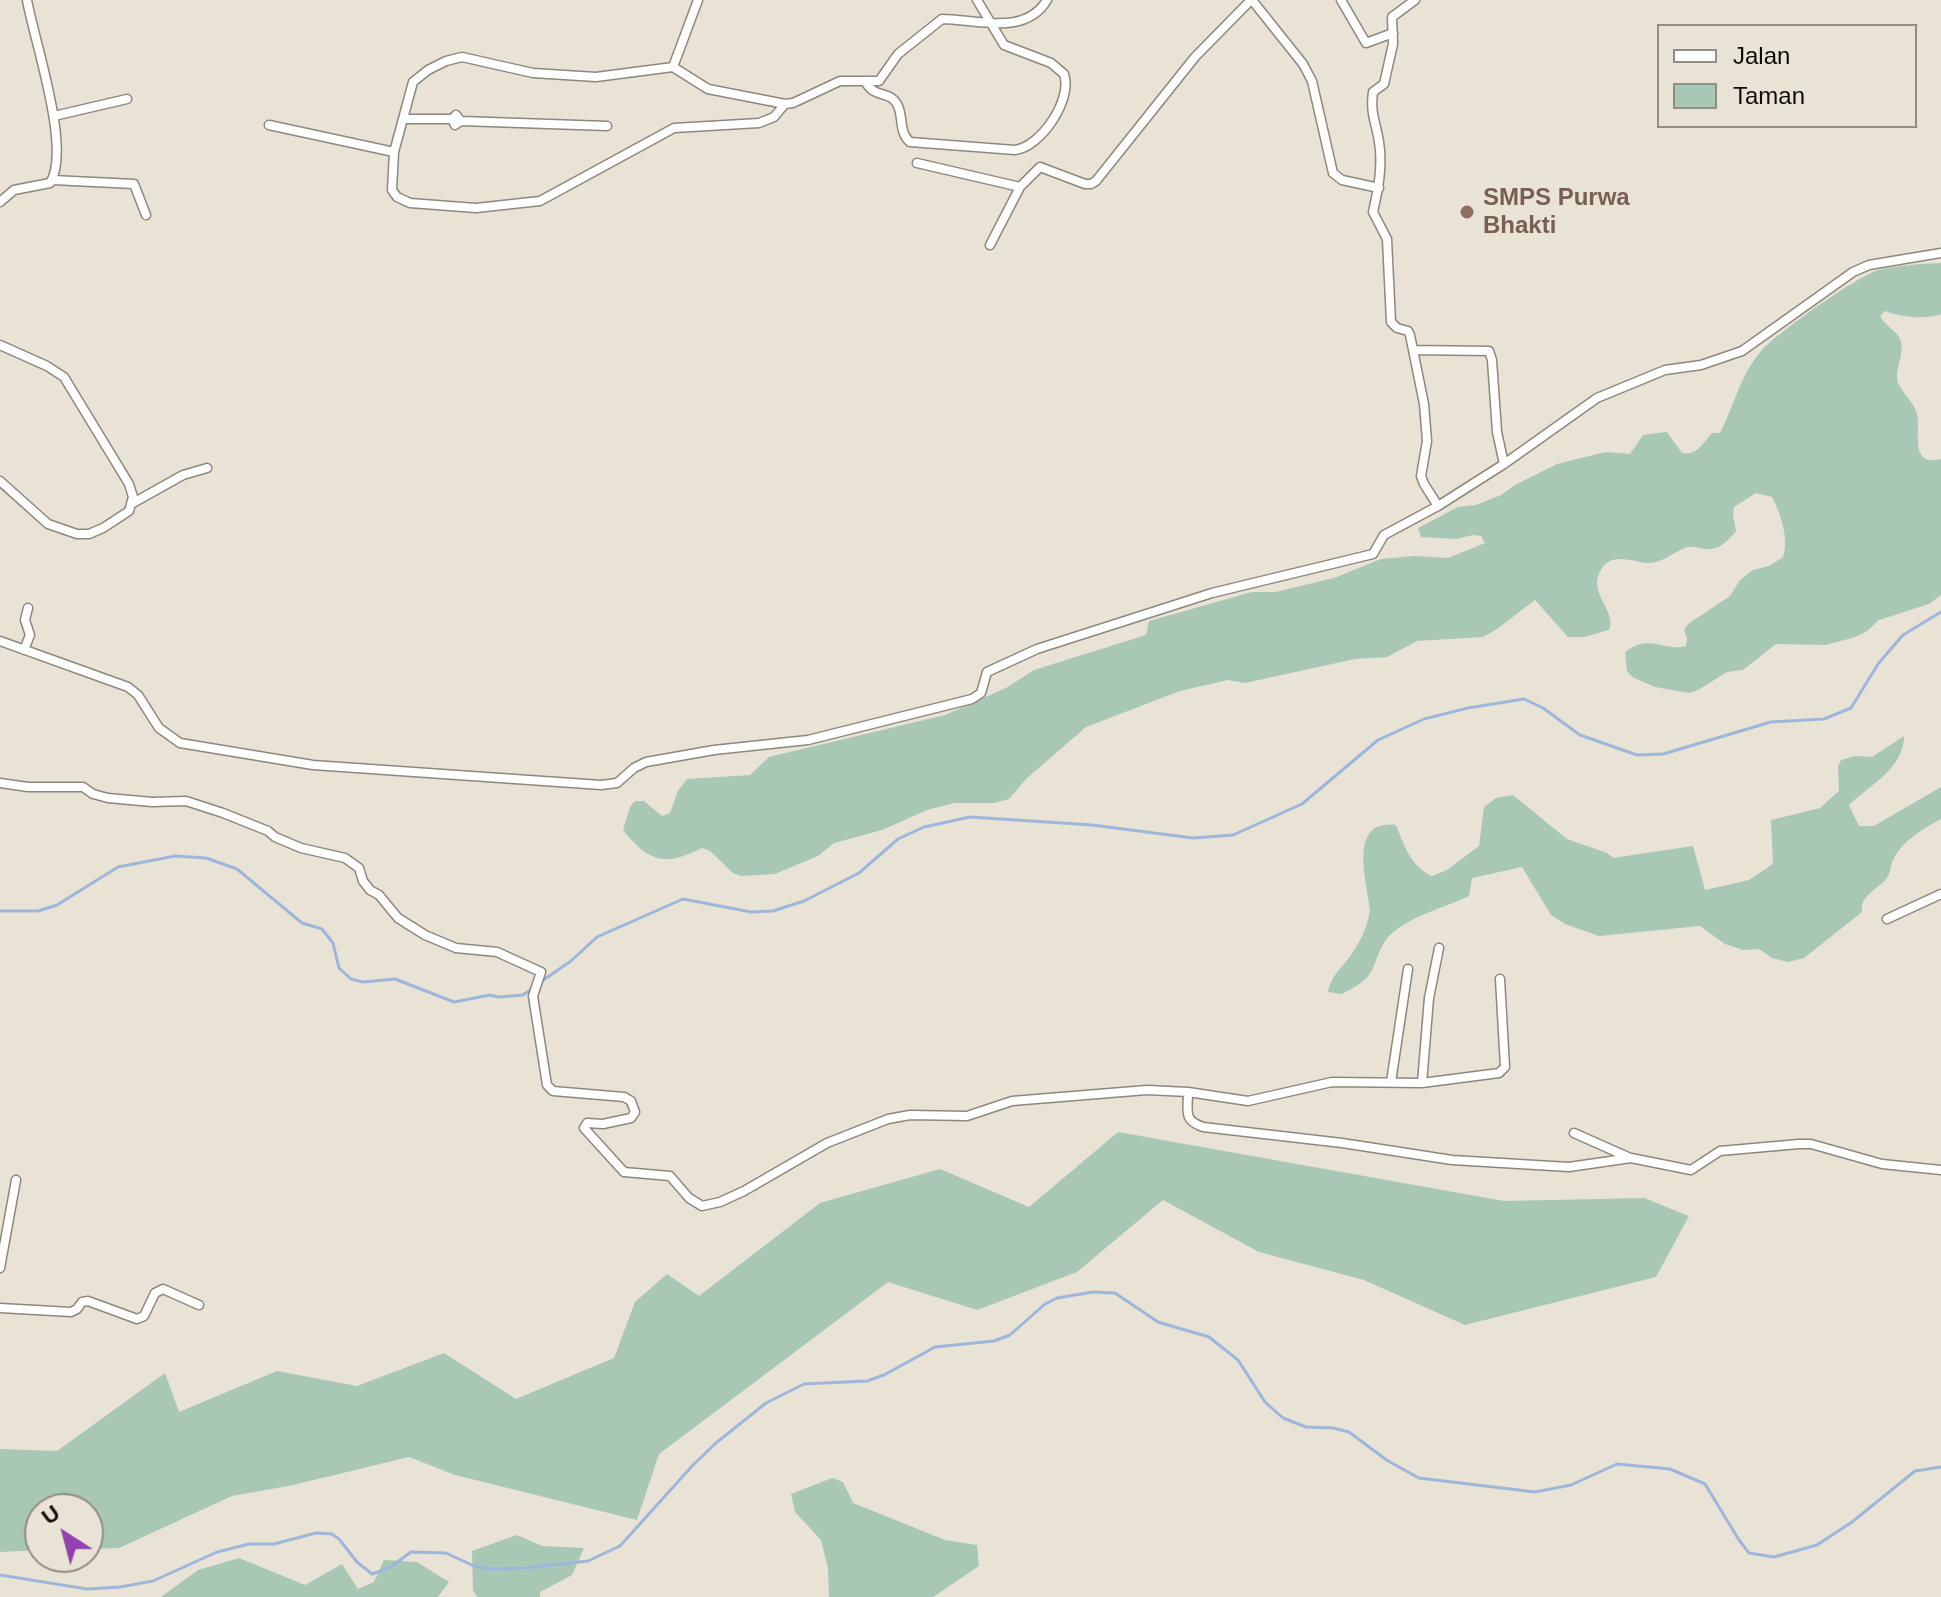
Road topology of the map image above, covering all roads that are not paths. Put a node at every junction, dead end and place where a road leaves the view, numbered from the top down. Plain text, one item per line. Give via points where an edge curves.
1 (27, 0) edge
2 (698, 0) edge
3 (977, 0) edge
4 (1047, 0) edge
5 (1252, 0) edge
6 (1341, 0) edge
7 (1415, 0) edge
8 (993, 24) junction
9 (1393, 33) junction
10 (673, 67) junction
11 (865, 81) junction
12 (127, 99) dead end
13 (785, 104) junction
14 (54, 116) junction
15 (403, 119) junction
16 (269, 125) dead end
17 (607, 126) dead end
18 (394, 152) junction
19 (917, 163) dead end
20 (53, 180) junction
21 (1020, 187) junction
22 (1379, 188) junction
23 (0, 202) edge
24 (146, 215) dead end
25 (990, 245) dead end
26 (1941, 253) edge
27 (0, 345) edge
28 (1413, 350) junction
29 (1504, 464) junction
30 (207, 468) dead end
31 (0, 481) edge
32 (133, 503) junction
33 (1438, 506) junction
34 (28, 608) dead end
35 (0, 641) edge
36 (24, 650) junction
37 (0, 783) edge
38 (1941, 894) edge
39 (1887, 919) dead end
40 (1439, 948) dead end
41 (1408, 969) dead end
42 (1500, 979) dead end
43 (1391, 1082) junction
44 (1422, 1083) junction
45 (1188, 1092) junction
46 (1574, 1133) dead end
47 (1631, 1158) junction
48 (1941, 1170) edge
49 (16, 1180) dead end
50 (0, 1268) edge
51 (199, 1305) dead end
52 (0, 1308) edge

1 - 14 street
2 - 10 street
3 - 8 street
4 - 8 street via 1025,19
5 - 21 street via 1195,57 1096,181 1085,184 1040,167
5 - 22 street via 1312,81 1333,173
6 - 9 street via 1366,43
7 - 9 street via 1392,17
8 - 11 street via 942,19 898,54 879,81
8 - 11 street via 1004,45 1051,63 1066,79 1066,95 1042,135 1024,149 910,142 893,98 872,92
9 - 22 street via 1384,84 1374,90 1371,107 1379,143
10 - 13 street via 708,89
10 - 15 street via 596,77 533,73 462,57 413,82
11 - 13 street via 840,81
12 - 14 street
13 - 18 street via 774,117 759,123 674,128 540,201 513,205 476,208 401,200 392,190
14 - 20 street
15 - 17 street
15 - 18 street
16 - 18 street
19 - 21 street
20 - 23 street via 14,190
20 - 24 street via 134,184
21 - 25 street
22 - 28 street via 1373,212 1387,239 1391,322 1408,331
26 - 29 street via 1853,272 1751,346 1609,391
27 - 32 street via 64,377 129,484
28 - 29 street via 1489,351
28 - 33 street via 1427,441 1421,476
29 - 33 street
30 - 32 street
31 - 32 street via 48,524 77,534 118,520
33 - 36 street via 1382,536 1372,554 1212,593 1022,655 987,672 976,698 808,740 646,762 610,785 313,765 180,743 159,728 128,687
34 - 36 street via 30,635
35 - 36 street
37 - 45 street via 76,786 108,798 186,801 223,813 301,848 345,858 400,920 425,935 456,948 497,952 541,972 533,996 547,1085 553,1091 631,1101 631,1118 587,1123 587,1134 624,1172 670,1176 702,1206 744,1191 827,1143 888,1119 967,1116 1012,1101 1147,1090
38 - 39 street
40 - 44 street
41 - 43 street
42 - 44 street via 1503,1070
43 - 44 street
43 - 45 street via 1318,1084 1248,1101
45 - 47 street via 1188,1117 1203,1127 1452,1160 1569,1167
46 - 47 street
47 - 48 street via 1691,1170 1720,1151 1811,1144 1882,1164
49 - 50 street
51 - 52 street via 163,1289 141,1318 88,1301 71,1312

